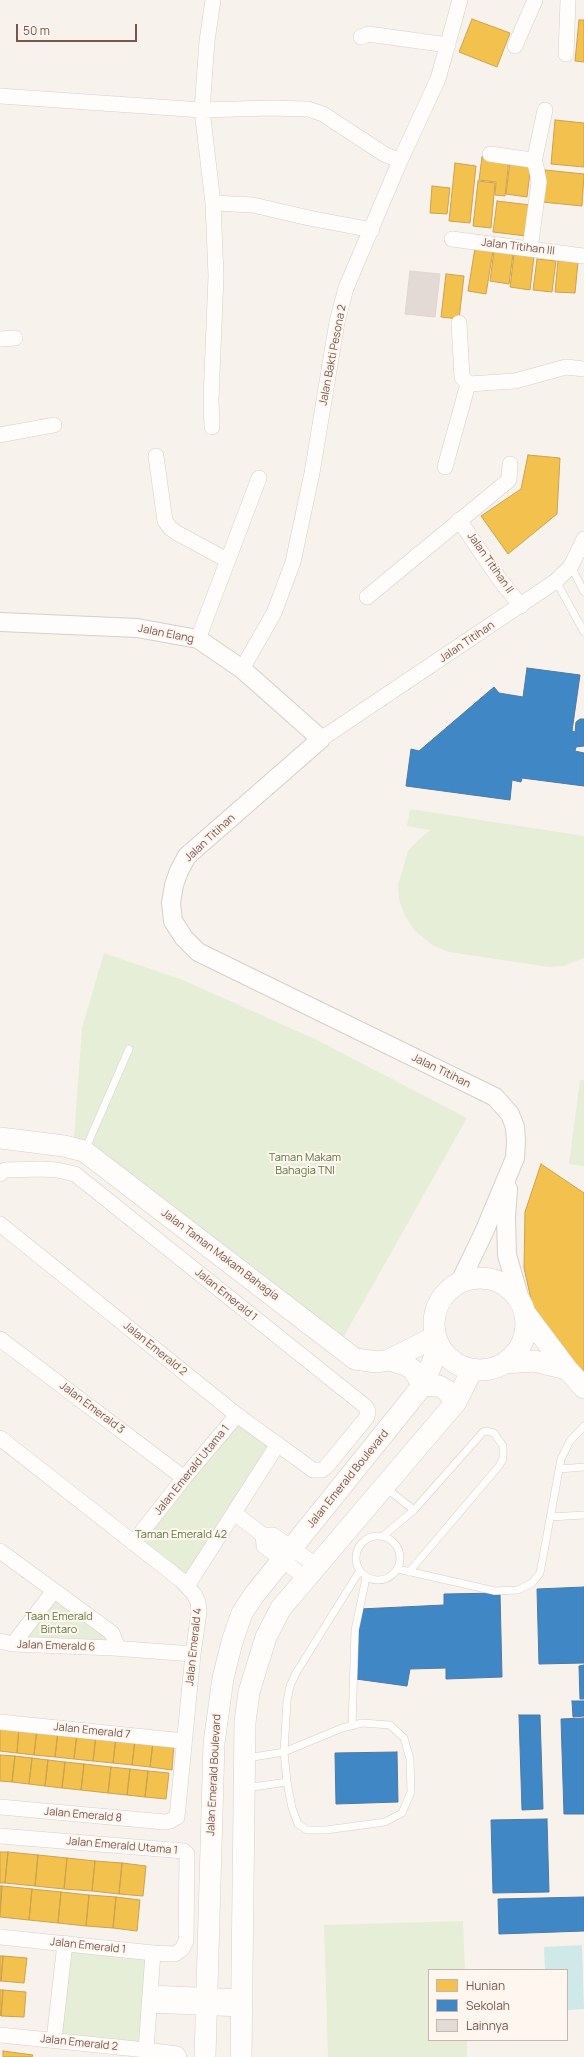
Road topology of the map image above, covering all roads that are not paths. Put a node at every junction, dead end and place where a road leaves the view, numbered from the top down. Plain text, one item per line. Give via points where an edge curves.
1 (213, 0) edge
2 (460, 0) edge
3 (535, 0) edge
4 (568, 0) edge
5 (361, 37) dead end
6 (448, 45) junction
7 (515, 46) dead end
8 (566, 54) dead end
9 (0, 96) edge
10 (202, 110) junction
11 (545, 110) dead end
12 (490, 154) dead end
13 (400, 161) junction
14 (534, 162) junction
15 (214, 203) junction
16 (372, 230) junction
17 (452, 239) dead end
18 (530, 249) junction
19 (584, 256) edge
20 (459, 323) dead end
21 (0, 338) edge
22 (15, 338) dead end
23 (584, 369) edge
24 (468, 384) junction
25 (54, 426) dead end
26 (212, 427) dead end
27 (0, 435) edge
28 (156, 456) dead end
29 (510, 464) dead end
30 (445, 467) dead end
31 (259, 478) dead end
32 (459, 520) junction
33 (584, 539) edge
34 (228, 560) junction
35 (571, 566) junction
36 (556, 581) junction
37 (584, 592) edge
38 (367, 597) dead end
39 (521, 606) junction
40 (0, 622) edge
41 (584, 632) edge
42 (198, 639) junction
43 (242, 669) junction
44 (321, 739) junction
45 (129, 1049) dead end
46 (0, 1138) edge
47 (84, 1152) junction
48 (0, 1174) edge
49 (508, 1176) junction
50 (0, 1224) edge
51 (458, 1284) junction
52 (523, 1308) junction
53 (0, 1339) edge
54 (437, 1341) junction
55 (389, 1360) junction
56 (505, 1363) junction
57 (567, 1369) junction
58 (472, 1370) junction
59 (423, 1385) junction
60 (584, 1388) edge
61 (456, 1402) junction
62 (237, 1415) junction
63 (583, 1430) edge
64 (0, 1438) edge
65 (278, 1444) junction
66 (584, 1467) edge
67 (559, 1469) junction
68 (313, 1470) joint
69 (184, 1478) junction
70 (385, 1486) junction
71 (414, 1510) junction
72 (234, 1513) junction
73 (584, 1515) edge
74 (551, 1517) junction
75 (383, 1536) junction
76 (133, 1543) junction
77 (0, 1551) edge
78 (287, 1554) junction
79 (398, 1569) junction
80 (312, 1572) junction
81 (359, 1572) junction
82 (409, 1572) junction
83 (366, 1578) junction
84 (187, 1586) junction
85 (53, 1592) junction
86 (7, 1643) edge
87 (113, 1648) junction
88 (193, 1654) junction
89 (0, 1722) edge
90 (352, 1726) junction
91 (184, 1741) junction
92 (284, 1752) junction
93 (243, 1759) junction
94 (287, 1782) junction
95 (242, 1789) junction
96 (0, 1807) edge
97 (165, 1822) joint
98 (0, 1836) edge
99 (0, 1937) edge
100 (65, 1943) junction
101 (153, 1953) junction
102 (175, 1954) joint
103 (150, 1999) junction
104 (206, 2001) junction
105 (241, 2003) junction
106 (0, 2035) edge
107 (54, 2040) junction
108 (146, 2050) junction
109 (179, 2057) edge
110 (205, 2057) edge
111 (241, 2057) edge

1 - 10 street
2 - 6 street, Jalan Bakti Pesona 2
3 - 7 street
4 - 8 street
5 - 6 street via 368,34
6 - 13 street, Jalan Bakti Pesona 2 via 438,78
9 - 10 street
10 - 13 street via 308,109 323,114 384,154
10 - 15 street
11 - 14 street
12 - 14 street
13 - 16 street, Jalan Bakti Pesona 2
14 - 18 street via 539,182
15 - 16 street via 253,205
15 - 26 street via 216,276
16 - 43 street, Jalan Bakti Pesona 2 via 346,288 337,322 312,473 293,562 274,613
17 - 18 street, Jalan Titihan III
18 - 19 street, Jalan Titihan III
20 - 24 street via 462,377
21 - 22 street
23 - 24 street via 566,367 515,381
24 - 30 street
25 - 27 street
28 - 34 street via 165,521 177,533
29 - 32 street via 509,480
31 - 34 street
32 - 38 street
32 - 39 street, Jalan Titihan II
33 - 35 street, Jalan Titihan
34 - 42 street
35 - 36 street, Jalan Titihan
35 - 37 lane
36 - 39 street, Jalan Titihan
36 - 41 lane
39 - 44 street, Jalan Titihan
40 - 42 street, Jalan Elang via 137,628
42 - 43 street, Jalan Elang
43 - 44 street, Jalan Elang
44 - 49 street, Jalan Titihan via 187,856 174,885 173,921 184,938 198,952 495,1097 510,1114 515,1127 515,1158
45 - 47 lane
46 - 47 main road, Jalan Taman Makam Bahagia via 64,1146
47 - 55 main road, Jalan Taman Makam Bahagia via 355,1359 377,1362
48 - 68 street, Jalan Emerald 1 via 5,1170 41,1169 75,1174 366,1407 367,1417 362,1425 326,1467 322,1470
49 - 51 street, Jalan Titihan
49 - 52 street, Jalan Titihan via 508,1254
50 - 62 street, Jalan Emerald 2
51 - 52 main road via 468,1280 489,1279 508,1288
51 - 54 main road via 447,1292 438,1304 434,1318
52 - 56 main road via 525,1334 521,1346
52 - 57 main road
53 - 69 street, Jalan Emerald 3
54 - 55 main road, Jalan Taman Makam Bahagia
54 - 58 main road via 453,1361
54 - 59 main road, Jalan Emerald Boulevard
55 - 59 main road via 413,1370
56 - 57 main road via 534,1361
56 - 58 main road via 483,1370
57 - 60 main road
58 - 61 main road
59 - 61 main road via 439,1386 452,1395
59 - 78 main road, Jalan Emerald Boulevard
61 - 70 main road
62 - 65 street, Jalan Emerald 2
62 - 69 street, Jalan Emerald Utama 1
63 - 67 lane via 570,1442
64 - 76 street, Jalan Emerald 4
65 - 68 street, Jalan Emerald 2
65 - 72 street
66 - 67 lane
67 - 74 lane
69 - 76 street, Jalan Emerald Utama 1
70 - 71 lane
70 - 80 main road
71 - 75 lane
71 - 82 lane via 483,1432 494,1433 503,1446 503,1459 499,1466
72 - 78 street via 263,1535 264,1546
72 - 84 street
73 - 74 lane
74 - 82 lane via 540,1573 532,1583 518,1590 495,1591
75 - 79 lane via 395,1543 401,1556
75 - 81 lane via 370,1537 359,1546 355,1559
76 - 84 street, Jalan Emerald 4
77 - 85 street
78 - 80 street
78 - 104 main road, Jalan Emerald Boulevard via 245,1606 223,1678 214,1743
79 - 82 lane
79 - 83 lane via 384,1580
80 - 93 main road via 281,1608 266,1637 249,1692 244,1722
81 - 83 lane
81 - 92 lane via 290,1686
83 - 90 lane via 355,1630
84 - 88 street, Jalan Emerald 4 via 198,1602 199,1612
85 - 86 street
85 - 87 street via 112,1633 116,1643
86 - 87 street, Jalan Emerald 6
87 - 88 street, Jalan Emerald 6
88 - 91 street, Jalan Emerald 4
89 - 91 street, Jalan Emerald 7
90 - 92 lane
90 - 94 lane via 362,1723 390,1725 404,1738 410,1759 411,1792 402,1813 386,1822 307,1830 298,1824
91 - 97 street, Jalan Emerald 4 via 179,1814 174,1820
92 - 93 lane
92 - 94 lane
93 - 95 main road
94 - 95 lane
95 - 105 main road
96 - 97 street, Jalan Emerald 8
98 - 102 street, Jalan Emerald Utama 1 via 186,1852 186,1941 182,1949
99 - 100 street, Jalan Emerald 1
100 - 101 street, Jalan Emerald 1
100 - 107 street
101 - 102 street, Jalan Emerald 1
101 - 103 street
103 - 104 street
103 - 108 street
104 - 105 street
104 - 110 main road, Jalan Emerald Boulevard
105 - 111 main road
106 - 107 street, Jalan Emerald 2
107 - 108 street, Jalan Emerald 2
108 - 109 street, Jalan Emerald 2 via 177,2054

